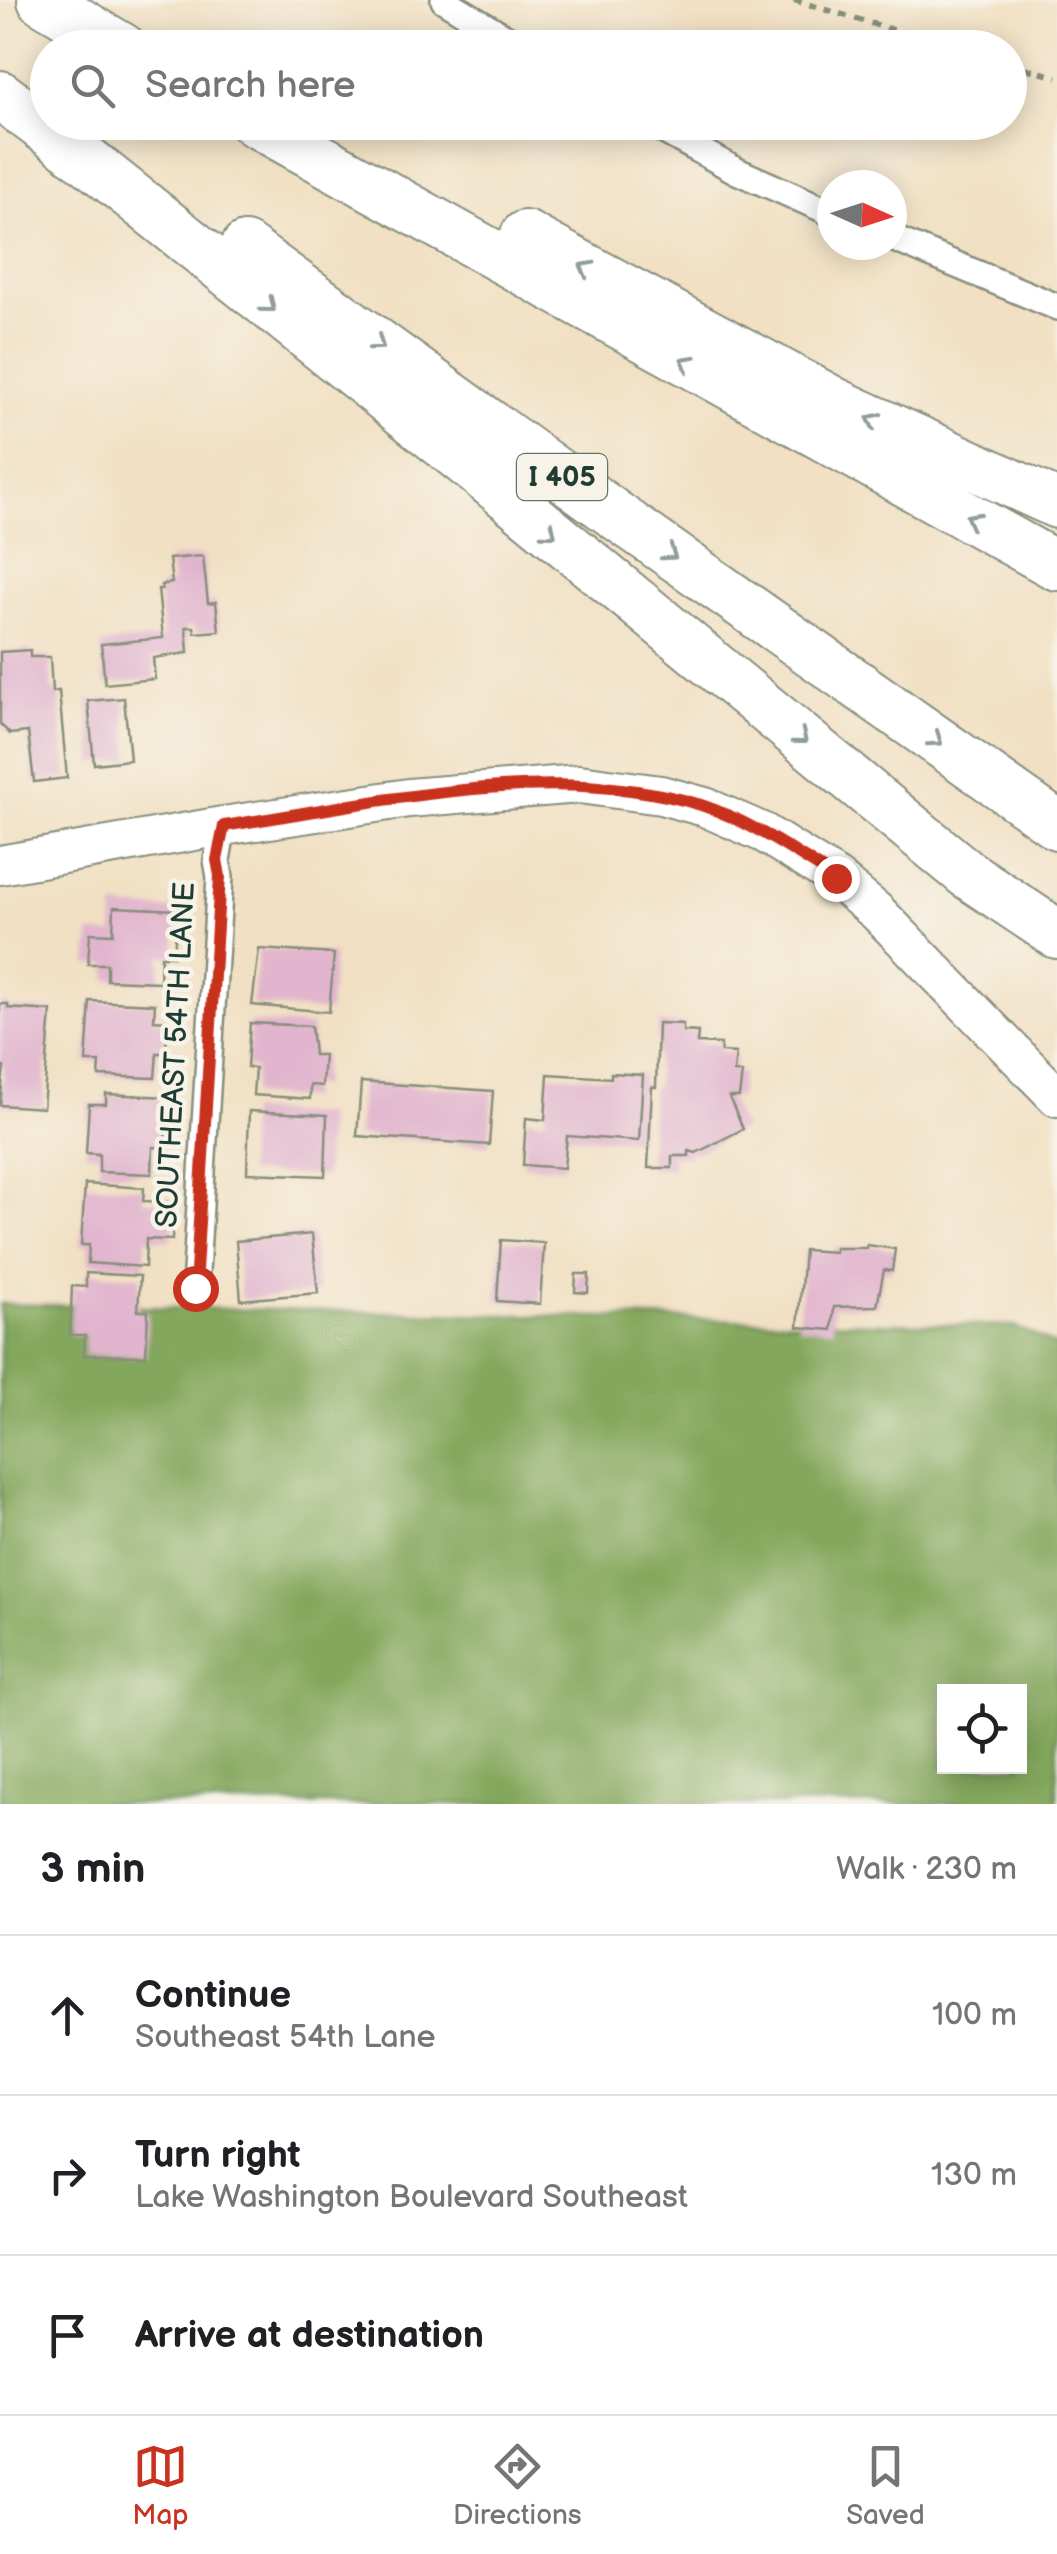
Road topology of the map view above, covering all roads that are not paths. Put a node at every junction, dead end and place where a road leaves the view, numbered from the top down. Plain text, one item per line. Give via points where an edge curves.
1 (42, 0) edge
2 (444, 0) edge
3 (93, 30) edge
4 (493, 30) edge
5 (0, 76) edge
6 (30, 94) edge
7 (0, 95) edge
8 (30, 120) edge
9 (59, 140) edge
10 (97, 140) edge
11 (287, 140) edge
12 (349, 140) edge
13 (681, 140) edge
14 (817, 206) edge
15 (907, 244) edge
16 (1057, 307) edge
17 (1057, 504) edge
18 (1057, 566) edge
19 (1057, 825) edge
20 (224, 826) junction
21 (0, 866) edge
22 (1057, 934) edge
23 (1057, 1097) edge
24 (195, 1288) dead end

1 - 3 highway
2 - 4 street
5 - 6 highway
7 -> 8 highway
9 -> 22 highway via 468,464 967,874
10 -> 19 highway, I 405
18 -> 11 highway
17 -> 12 highway via 833,401
13 - 14 street
15 - 16 street
20 - 21 main road
20 - 23 main road via 409,798 579,784 705,806 836,878
20 - 24 street, SOUTHEAST 54TH LANE

